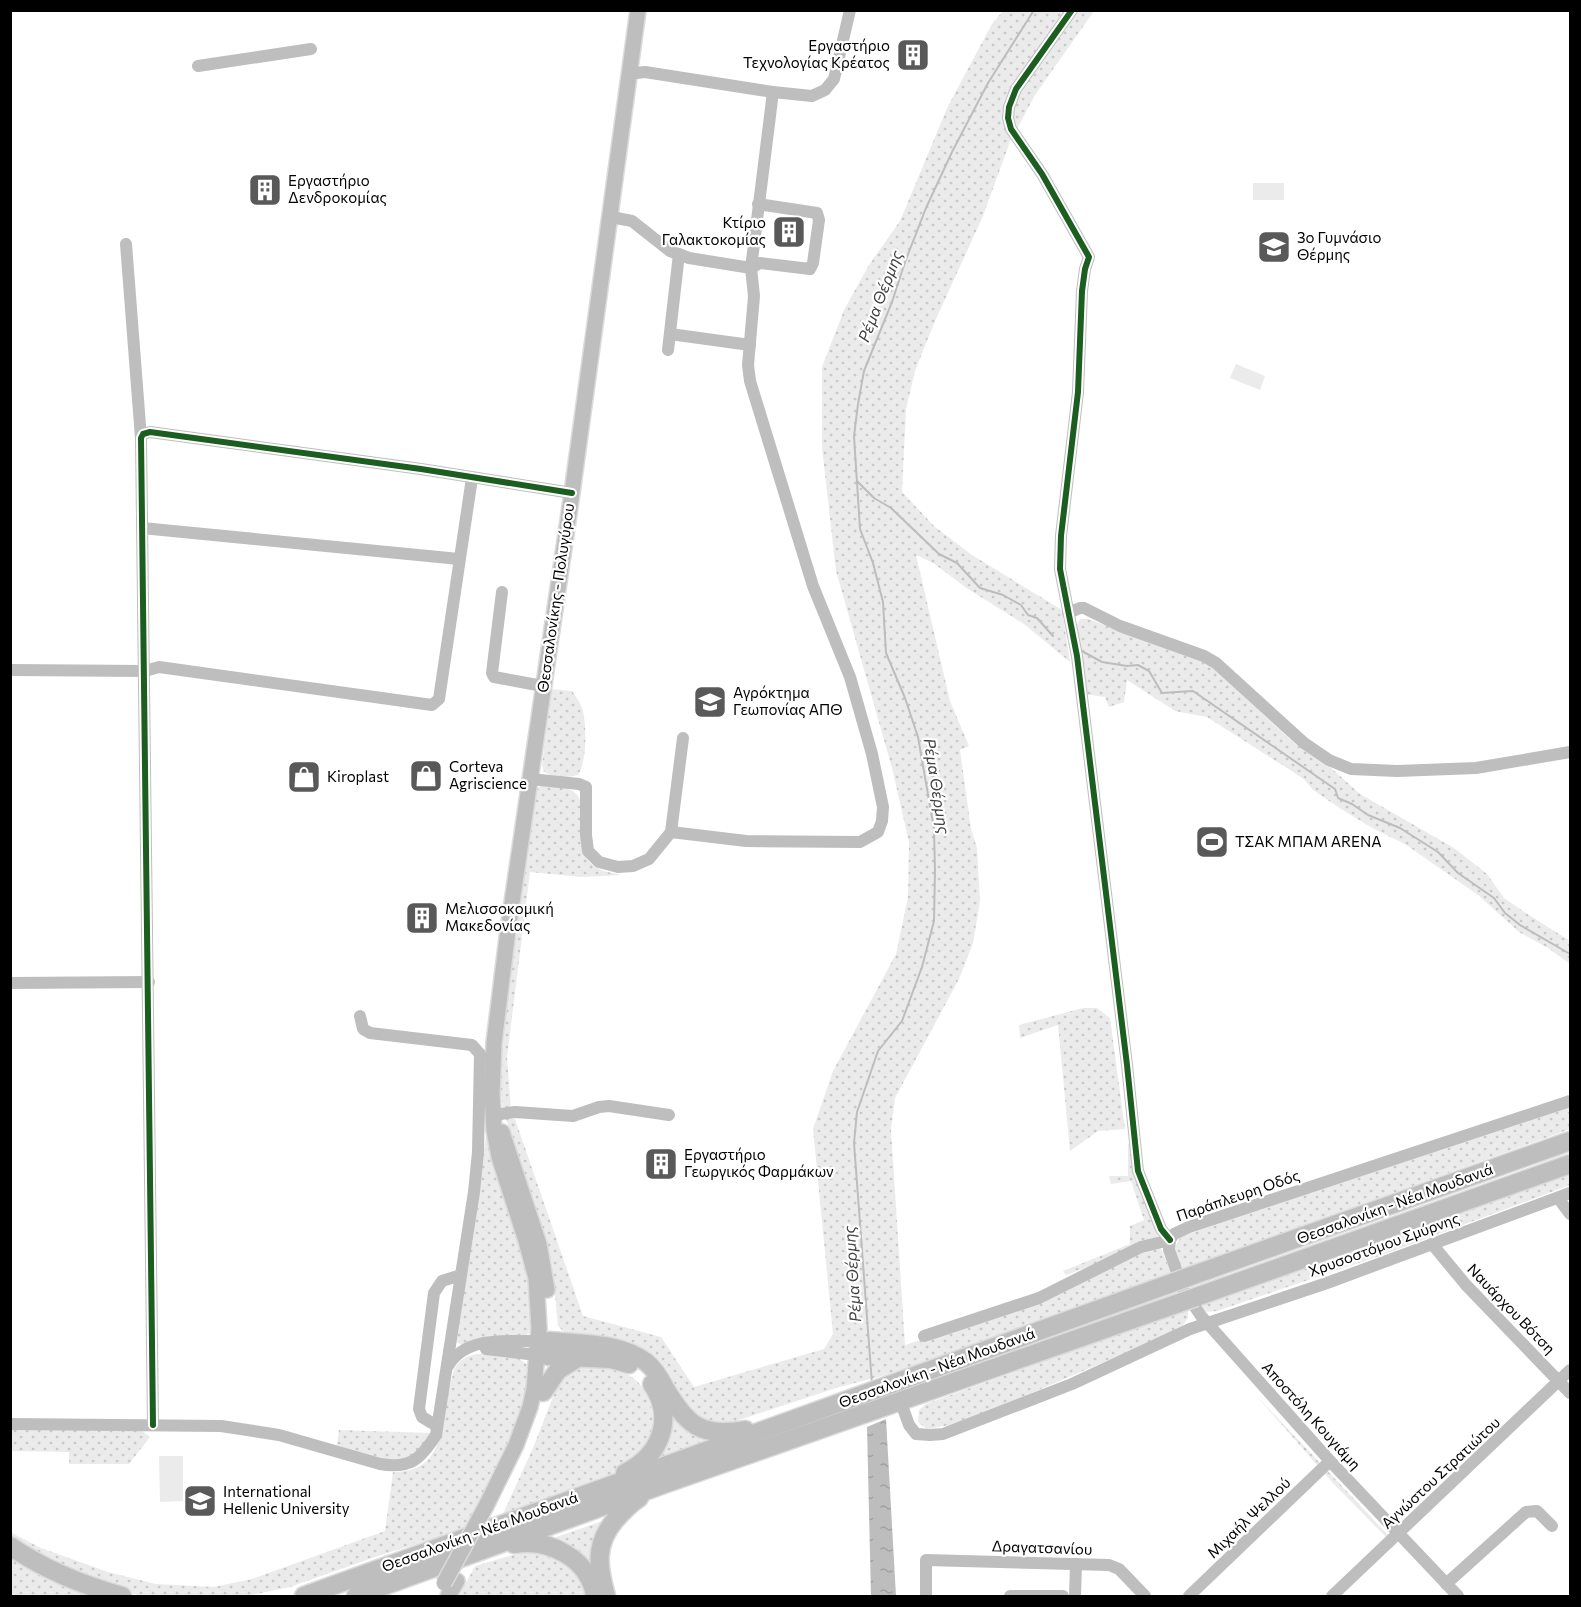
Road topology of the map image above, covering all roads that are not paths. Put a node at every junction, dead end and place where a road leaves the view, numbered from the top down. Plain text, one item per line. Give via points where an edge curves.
1 (638, 10) edge
2 (850, 10) edge
3 (1072, 10) edge
4 (311, 49) dead end
5 (198, 66) dead end
6 (628, 74) junction
7 (772, 92) junction
8 (758, 204) junction
9 (611, 217) junction
10 (126, 244) dead end
11 (679, 254) junction
12 (751, 268) junction
13 (670, 334) junction
14 (750, 345) junction
15 (668, 350) dead end
16 (141, 438) junction
17 (472, 478) junction
18 (572, 493) junction
19 (142, 528) junction
20 (459, 559) junction
21 (502, 592) dead end
22 (1068, 613) junction
23 (10, 670) edge
24 (145, 671) junction
25 (543, 686) junction
26 (683, 738) dead end
27 (1570, 752) edge
28 (530, 779) junction
29 (671, 832) junction
30 (148, 982) junction
31 (10, 983) edge
32 (360, 1016) dead end
33 (1570, 1101) edge
34 (494, 1115) junction
35 (669, 1115) dead end
36 (1570, 1141) edge
37 (1570, 1164) edge
38 (1570, 1193) edge
39 (1558, 1198) junction
40 (1570, 1214) edge
41 (1170, 1240) junction
42 (1432, 1244) junction
43 (461, 1275) junction
44 (1222, 1319) junction
45 (1207, 1323) junction
46 (924, 1336) dead end
47 (1221, 1339) junction
48 (543, 1348) junction
49 (579, 1358) junction
50 (448, 1367) junction
51 (1570, 1370) edge
52 (1559, 1381) junction
53 (543, 1392) junction
54 (1570, 1393) edge
55 (899, 1408) junction
56 (806, 1416) junction
57 (10, 1424) edge
58 (153, 1425) junction
59 (437, 1426) junction
60 (1330, 1461) junction
61 (667, 1483) junction
62 (589, 1492) junction
63 (490, 1508) junction
64 (1552, 1526) dead end
65 (1399, 1533) junction
66 (10, 1546) edge
67 (492, 1548) junction
68 (1076, 1564) junction
69 (1446, 1584) junction
70 (447, 1589) edge
71 (122, 1596) edge
72 (304, 1596) edge
73 (356, 1596) edge
74 (595, 1596) edge
75 (606, 1596) edge
76 (926, 1596) edge
77 (1010, 1596) edge
78 (1063, 1596) edge
79 (1075, 1596) edge
80 (1145, 1596) edge
81 (1189, 1596) edge
82 (1332, 1596) edge
83 (1458, 1596) edge

1 - 6 main road, Θεσσαλονίκης - Πολυγύρου
2 - 7 street via 834,79 825,90 812,96
3 - 22 street, Αποστόλη Κουγιάμη via 1016,89 1008,118 1089,257 1082,291 1078,392 1060,536 1060,569
4 - 5 street
6 - 7 street via 645,72
6 - 9 main road, Θεσσαλονίκης - Πολυγύρου
7 - 8 street
8 - 12 street
8 - 12 street via 810,211 817,213 819,220 810,269 760,263
9 - 11 street via 632,221
9 - 18 main road, Θεσσαλονίκης - Πολυγύρου
10 - 16 street
11 - 12 street
11 - 13 street
12 - 14 street via 754,296
13 - 14 street
13 - 15 street
14 - 29 street via 750,381 813,586 850,677 872,754 883,807 882,821 878,832 860,842 746,841
16 - 17 street via 150,432
16 - 19 street
17 - 18 street
17 - 20 street
18 - 25 main road, Θεσσαλονίκης - Πολυγύρου
19 - 20 street
19 - 24 street
20 - 24 street via 439,699 432,705 159,667
21 - 25 street via 492,673 494,677
22 - 27 street via 1084,608 1120,626 1204,656 1304,743 1329,760 1352,769 1476,768
22 - 41 street, Αποστόλη Κουγιάμη via 1077,656 1138,1171 1161,1228
23 - 24 street
24 - 30 street
25 - 28 main road, Θεσσαλονίκης - Πολυγύρου
26 - 29 street
28 - 29 street via 586,788 588,851 599,862 633,866 649,859
28 - 34 main road, Θεσσαλονίκης - Πολυγύρου via 494,1043
30 - 31 street
30 - 58 street
32 - 43 street via 363,1029 370,1033 472,1046 480,1054 477,1166
33 - 41 street, Παράπλευρη Οδός via 1199,1224 1180,1231
34 - 35 street via 515,1112 573,1116 609,1106
34 - 48 main road, Θεσσαλονίκης - Πολυγύρου via 504,1135 543,1259 548,1295
36 - 56 highway, Θεσσαλονίκη - Νέα Μουδανιά, bridge
37 - 55 highway, Θεσσαλονίκη - Νέα Μουδανιά, bridge
38 - 39 street, Χρυσοστόμου Σμύρνης
39 - 40 street
39 - 42 street, Χρυσοστόμου Σμύρνης
41 - 45 street, Αποστόλη Κουγιάμη via 1169,1250 1183,1289
41 - 46 street, Παράπλευρη Οδός via 1142,1247 1039,1298
42 - 44 street, Χρυσοστόμου Σμύρνης
42 - 52 street, Ναυάρχου Βότση
43 - 50 street
43 - 59 street via 442,1281 434,1293 419,1409 422,1416
44 - 45 street, Χρυσοστόμου Σμύρνης
44 - 47 street
45 - 47 street, Αποστόλη Κουγιάμη
45 - 55 street, Χρυσοστόμου Σμύρνης via 1072,1384 943,1434 916,1434
47 - 60 street, Αποστόλη Κουγιάμη
48 - 49 highway
48 - 50 street via 486,1343 455,1355
48 - 53 main road, Θεσσαλονίκης - Πολυγύρου
48 - 56 highway via 606,1346 633,1354 653,1368 685,1418 705,1430 730,1432
48 - 63 main road, Θεσσαλονίκης - Πολυγύρου via 525,1423
49 - 53 highway via 558,1371
49 - 62 highway via 621,1361 639,1371 656,1390 663,1418 662,1431 649,1456
50 - 59 street
51 - 52 street, Αγνώστου Στρατιώτου
52 - 54 street, Ναυάρχου Βότση
52 - 65 street, Αγνώστου Στρατιώτου
53 - 63 main road, Θεσσαλονίκης - Πολυγύρου via 525,1446
55 - 61 highway, Θεσσαλονίκη - Νέα Μουδανιά via 856,1418
56 - 62 highway, Θεσσαλονίκη - Νέα Μουδανιά
57 - 58 street
58 - 59 street via 246,1429 394,1466 407,1465 418,1458 436,1435
60 - 65 street, Αποστόλη Κουγιάμη
60 - 81 street, Μιχαήλ Ψελλού
61 - 67 highway, Θεσσαλονίκη - Νέα Μουδανιά
61 - 75 highway via 629,1504 608,1529 599,1554
62 - 72 highway, Θεσσαλονίκη - Νέα Μουδανιά
63 - 70 main road, Θεσσαλονίκης - Πολυγύρου
64 - 69 street via 1537,1511 1526,1512
65 - 69 street, Αποστόλη Κουγιάμη
65 - 82 street, Αγνώστου Στρατιώτου
66 - 71 highway via 68,1578
67 - 73 highway, Θεσσαλονίκη - Νέα Μουδανιά
67 - 74 highway via 524,1543 554,1547 580,1565
68 - 76 street, Δραγατσανίου via 926,1560
68 - 79 street
68 - 80 street, Δραγατσανίου via 1115,1567
69 - 83 street, Αποστόλη Κουγιάμη
77 - 78 street

